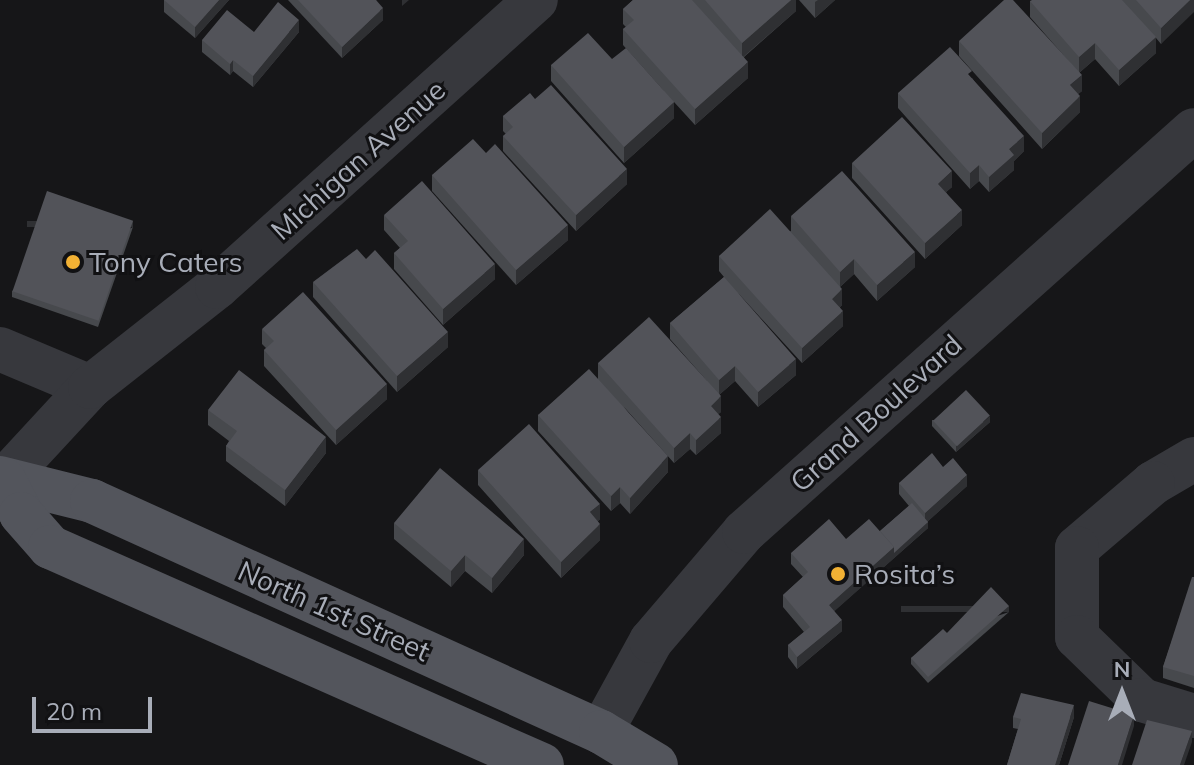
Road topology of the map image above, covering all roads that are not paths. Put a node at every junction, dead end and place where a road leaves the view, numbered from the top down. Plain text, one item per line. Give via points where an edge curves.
1 (536, 0) edge
2 (1194, 130) edge
3 (0, 349) edge
4 (90, 387) junction
5 (1194, 459) edge
6 (2, 479) edge
7 (231, 630) junction
8 (1194, 716) edge
9 (601, 732) junction
10 (542, 765) edge
11 (656, 765) edge

1 - 4 street, Michigan Avenue via 217,287
2 - 9 street, Grand Boulevard via 744,532 651,641
3 - 4 street
4 - 6 street, Michigan Avenue
5 - 8 street via 1153,483 1077,548 1077,637 1142,700
6 - 7 main road, North 1st Street via 21,514 50,547
6 - 9 main road, North 1st Street via 92,501
7 - 9 main road via 252,627 306,637 565,750 586,750
7 - 10 main road, North 1st Street
9 - 11 main road, North 1st Street

